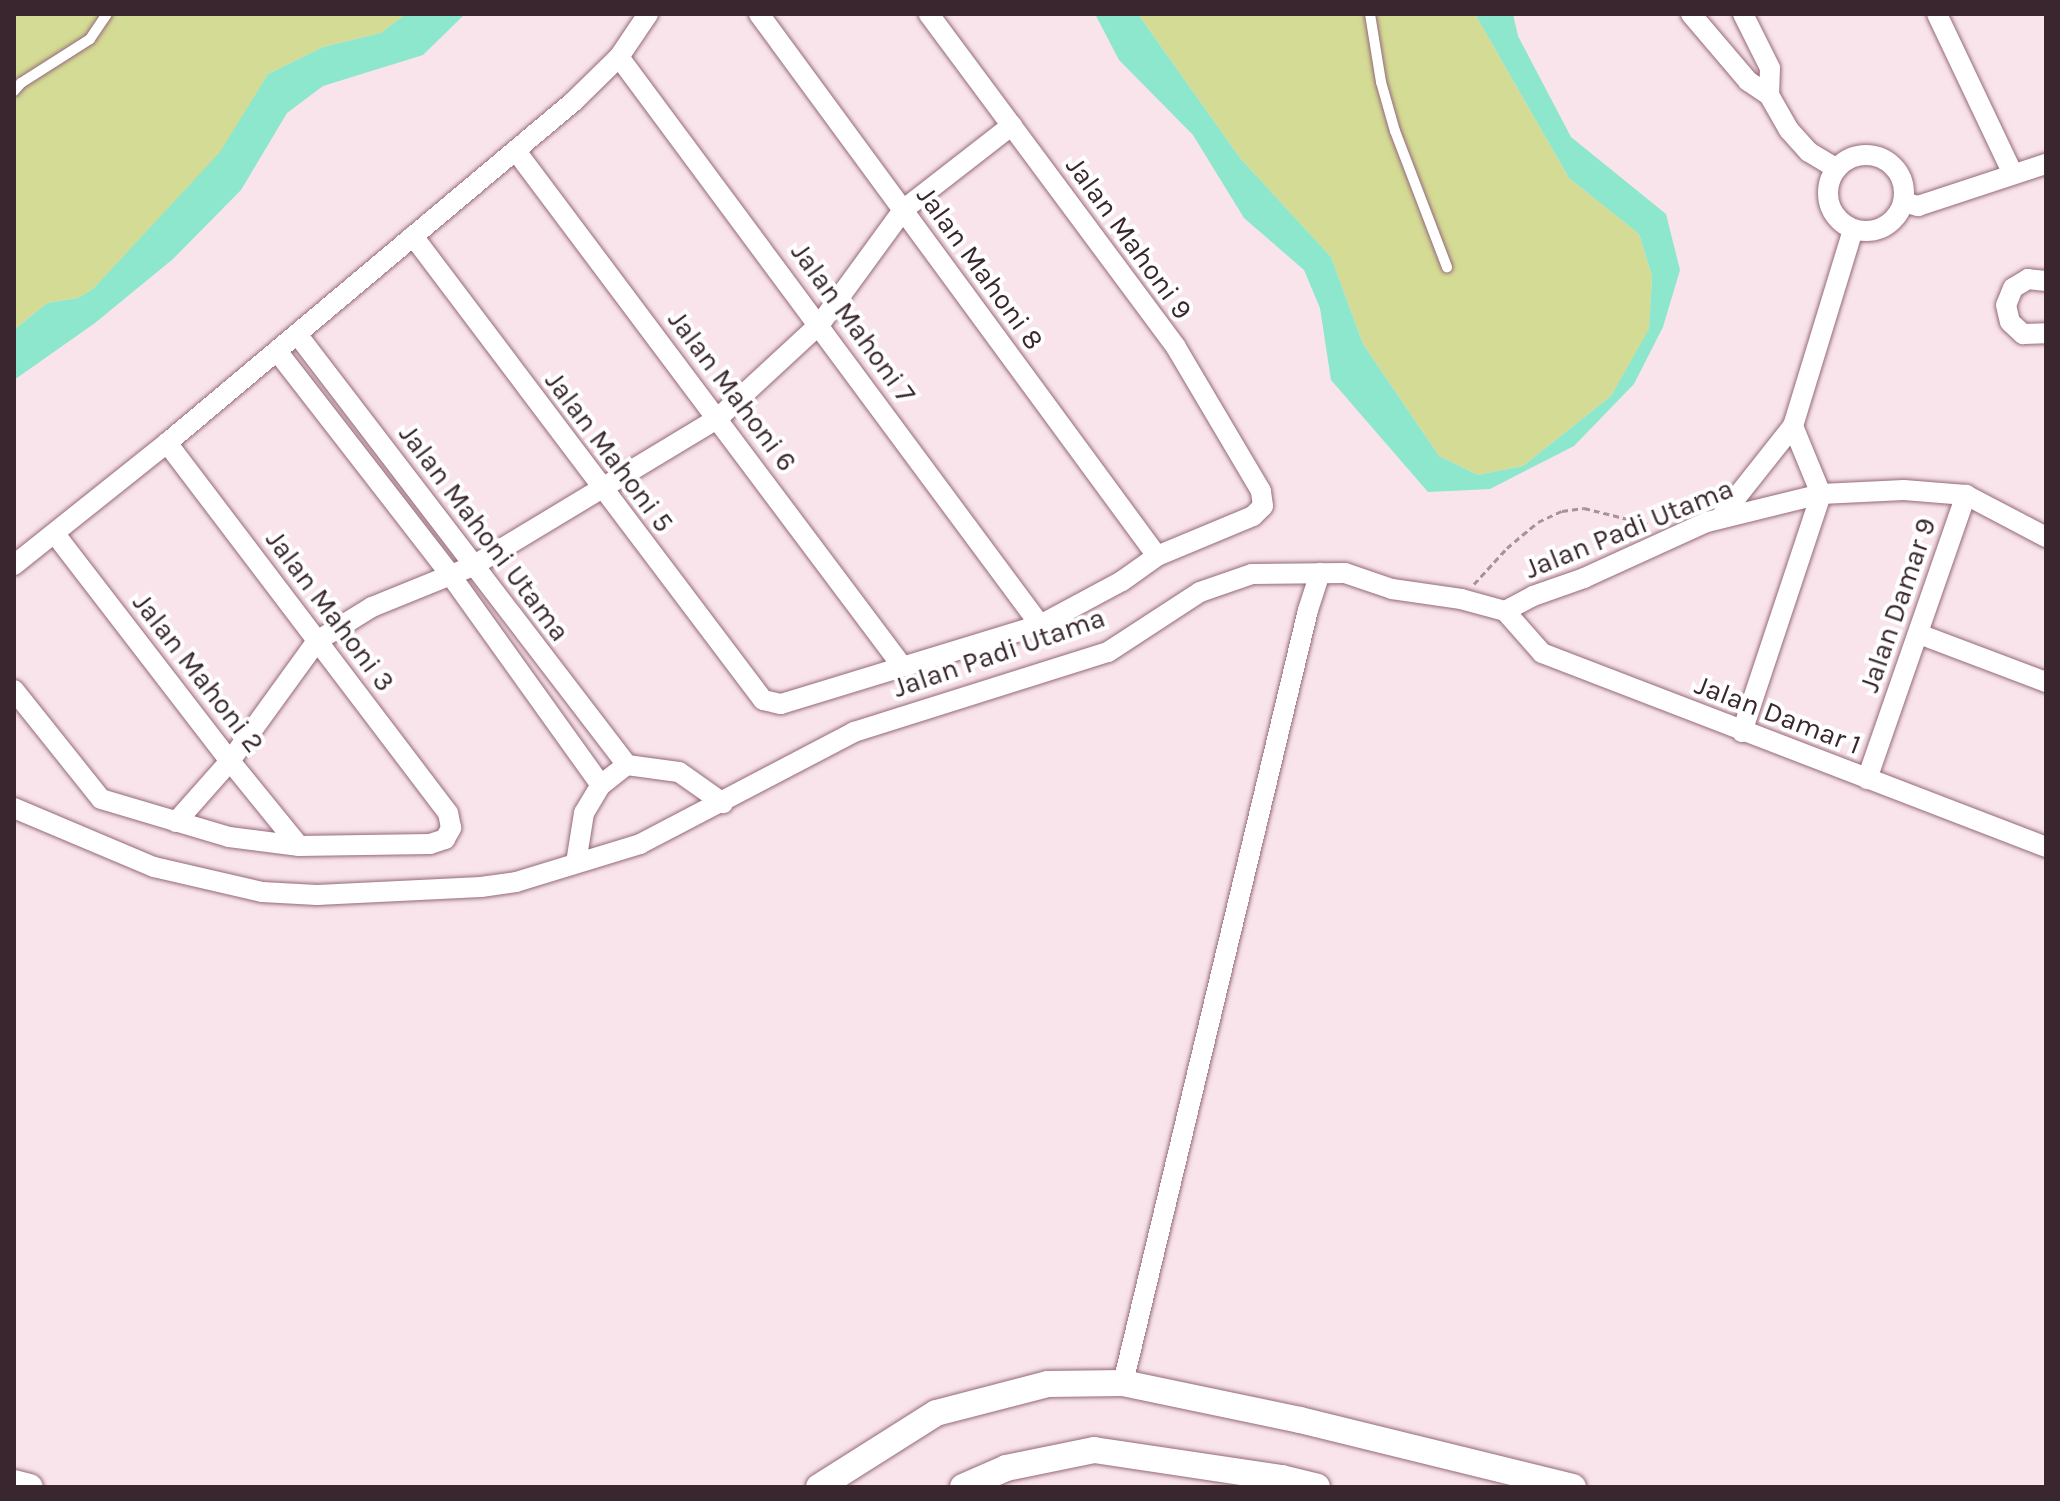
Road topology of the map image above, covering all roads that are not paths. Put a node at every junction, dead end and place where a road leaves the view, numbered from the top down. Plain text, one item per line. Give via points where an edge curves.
1 (107, 14) edge
2 (648, 14) edge
3 (759, 14) edge
4 (929, 14) edge
5 (1370, 14) edge
6 (1691, 14) edge
7 (1743, 14) edge
8 (1937, 14) edge
9 (619, 57) junction
10 (14, 91) edge
11 (1769, 95) junction
12 (1012, 125) junction
13 (516, 151) junction
14 (2046, 164) edge
15 (1836, 168) junction
16 (2013, 174) junction
17 (1903, 202) junction
18 (903, 210) junction
19 (1853, 230) junction
20 (413, 236) junction
21 (1447, 267) dead end
22 (2046, 281) edge
23 (820, 324) junction
24 (2046, 333) edge
25 (297, 334) junction
26 (277, 351) junction
27 (718, 418) junction
28 (1793, 426) junction
29 (167, 443) junction
30 (602, 490) junction
31 (1821, 494) junction
32 (1966, 495) junction
33 (1720, 518) junction
34 (55, 534) junction
35 (2046, 537) edge
36 (1157, 556) junction
37 (14, 565) edge
38 (473, 566) junction
39 (449, 573) junction
40 (1320, 573) junction
41 (1505, 611) junction
42 (1040, 625) junction
43 (1919, 634) junction
44 (317, 641) junction
45 (902, 666) junction
46 (2046, 682) edge
47 (14, 690) edge
48 (1742, 732) junction
49 (230, 761) junction
50 (627, 765) junction
51 (1867, 779) junction
52 (601, 785) junction
53 (723, 803) junction
54 (14, 808) edge
55 (176, 822) junction
56 (299, 846) junction
57 (2046, 847) edge
58 (576, 863) junction
59 (1123, 1383) junction
60 (14, 1483) edge
61 (30, 1487) edge
62 (819, 1487) edge
63 (963, 1487) edge
64 (1317, 1487) edge
65 (1573, 1487) edge

1 - 10 lane via 90,39
2 - 9 street
3 - 18 street, Jalan Mahoni 8
4 - 12 street, Jalan Mahoni 9
5 - 21 lane via 1395,131
6 - 11 street via 1748,81
7 - 11 street via 1770,68
8 - 16 street
9 - 13 street
9 - 23 street, Jalan Mahoni 7
11 - 15 street via 1809,152
12 - 18 street
12 - 36 street, Jalan Mahoni 9 via 1176,347 1261,491 1263,506 1253,516
13 - 20 street
13 - 27 street, Jalan Mahoni 6
14 - 16 street
15 - 17 street via 1862,154 1891,162 1905,189
15 - 19 street via 1829,205
16 - 17 street via 1918,206
17 - 19 street via 1892,220 1876,231
18 - 23 street
18 - 36 street, Jalan Mahoni 8
19 - 28 street
20 - 25 street
20 - 30 street, Jalan Mahoni 5
22 - 24 street via 2028,279 2013,288 2006,305 2010,322 2023,334
23 - 27 street
23 - 42 street, Jalan Mahoni 7
25 - 26 street
25 - 38 street, Jalan Mahoni Utama
26 - 29 street
26 - 39 street, Jalan Mahoni Utama
27 - 30 street
27 - 45 street, Jalan Mahoni 6
28 - 31 street
28 - 33 street
29 - 34 street
29 - 44 street, Jalan Mahoni 3
30 - 38 street
30 - 45 street, Jalan Mahoni 5 via 763,700 781,704
31 - 32 street, Jalan Padi Utama via 1904,490
31 - 33 street, Jalan Padi Utama
31 - 48 street
32 - 35 street, Jalan Padi Utama
32 - 43 street, Jalan Damar 9
33 - 41 street, Jalan Padi Utama
34 - 37 street
34 - 49 street, Jalan Mahoni 2
36 - 42 street
38 - 39 street
38 - 50 street, Jalan Mahoni Utama
39 - 44 street via 372,607
39 - 52 street, Jalan Mahoni Utama
40 - 41 street, Jalan Padi Utama via 1345,573 1392,589
40 - 53 street, Jalan Padi Utama via 1252,574 1200,592 1108,652 854,732
40 - 59 street
41 - 48 street, Jalan Damar 1 via 1542,653
42 - 45 street
43 - 46 street
43 - 51 street, Jalan Damar 9
44 - 49 street
44 - 56 street, Jalan Mahoni 3 via 448,813 451,828 445,839 430,844
47 - 55 street via 101,799
48 - 51 street, Jalan Damar 1
49 - 55 street
49 - 56 street, Jalan Mahoni 2
50 - 52 street
50 - 53 street via 679,772
51 - 57 street, Jalan Damar 1
52 - 58 street via 584,813
53 - 58 street, Jalan Padi Utama via 640,844
54 - 58 street, Jalan Padi Utama via 154,867 262,892 331,895 481,887
55 - 56 street via 229,837
59 - 62 street via 1048,1384 936,1413
59 - 65 street
60 - 61 street
63 - 64 street via 1006,1468 1094,1450

